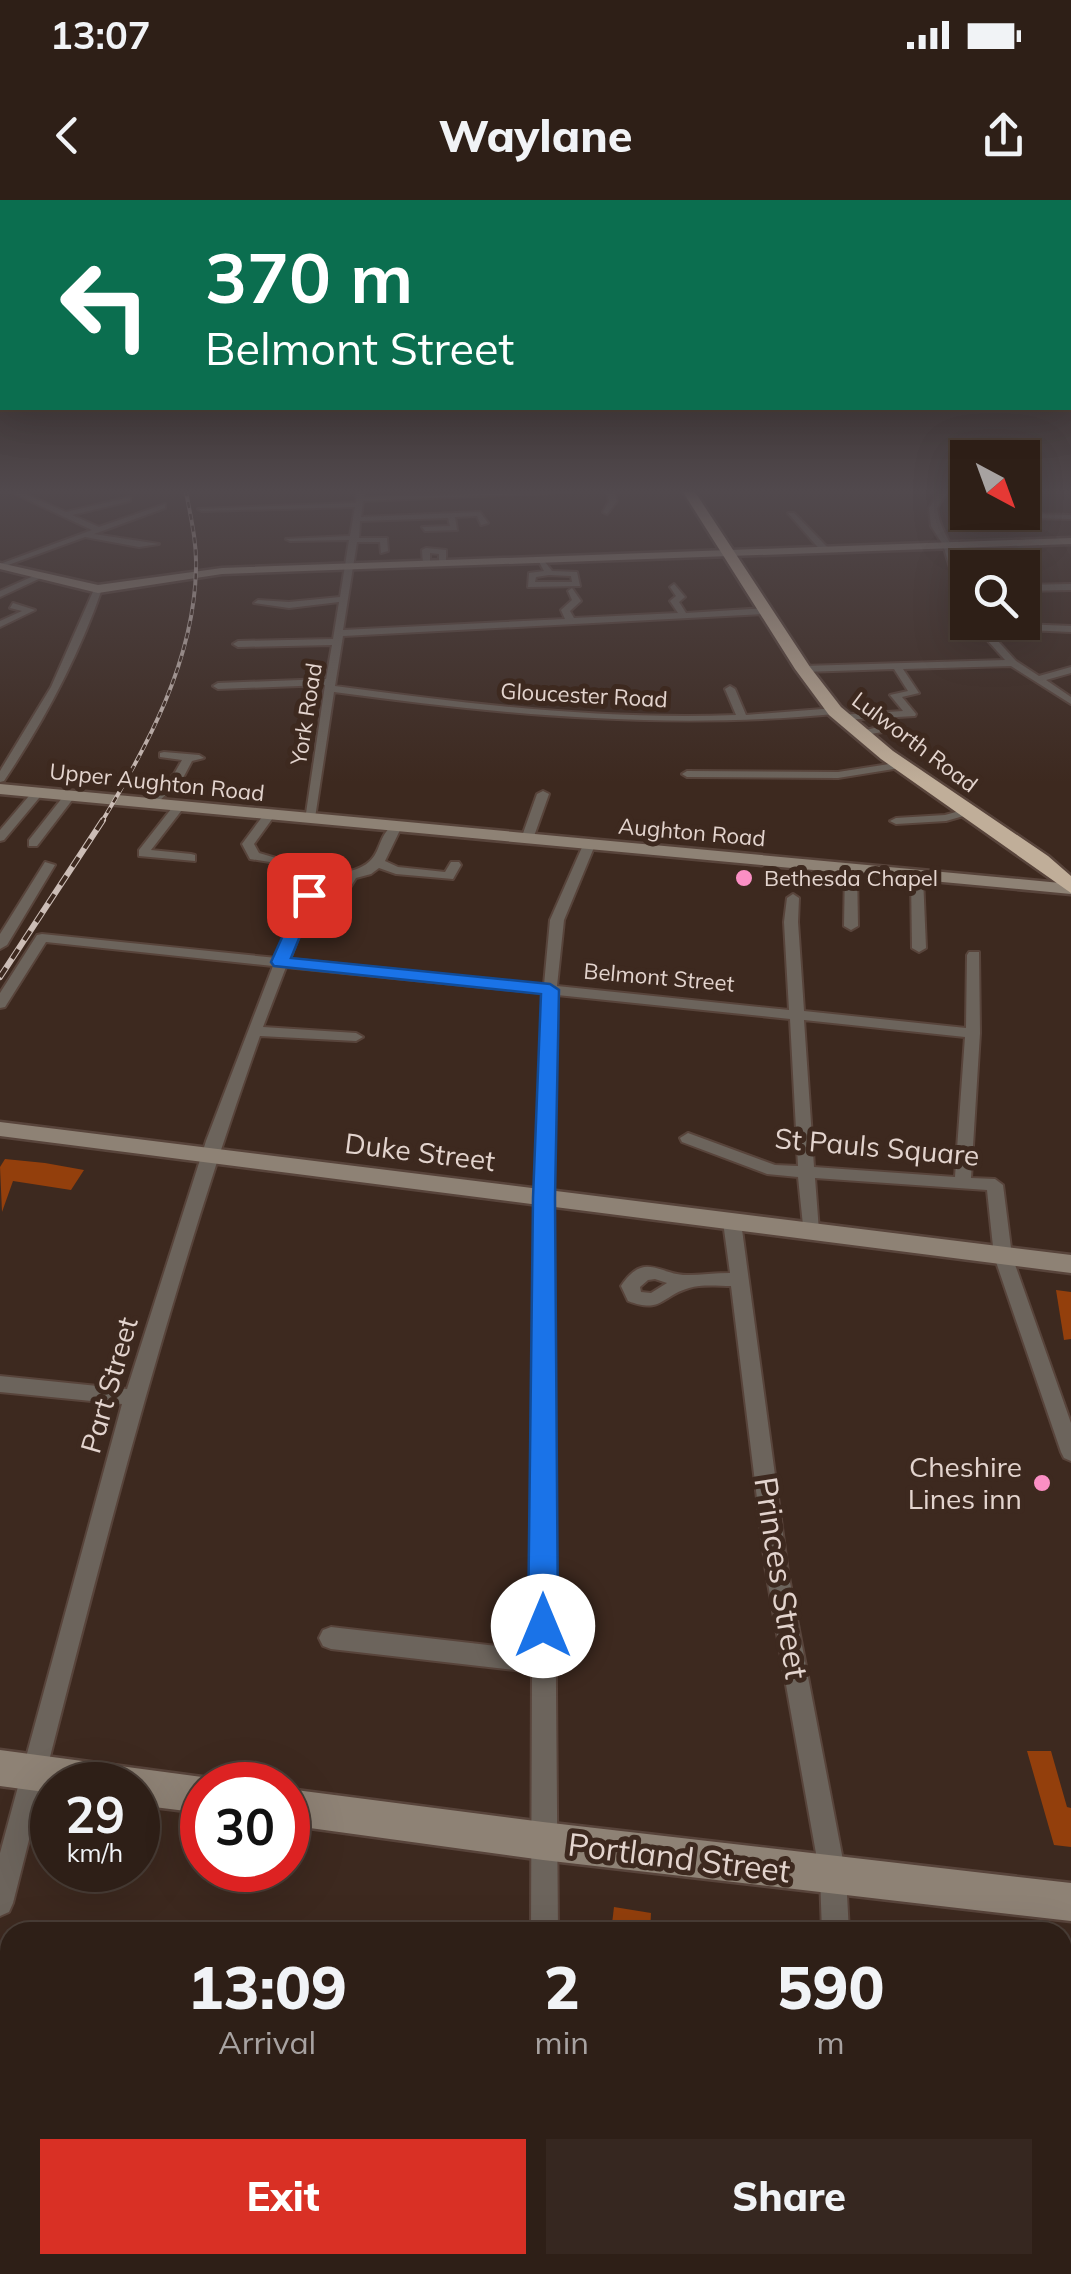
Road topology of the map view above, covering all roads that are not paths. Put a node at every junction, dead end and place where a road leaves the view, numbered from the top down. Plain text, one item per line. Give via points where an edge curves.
1 (98, 589) edge
2 (347, 589) edge
3 (675, 589) edge
4 (752, 589) edge
5 (260, 591) dead end
6 (572, 592) dead end
7 (345, 599) junction
8 (13, 606) dead end
9 (766, 612) junction
10 (684, 616) junction
11 (572, 623) junction
12 (0, 624) edge
13 (1040, 627) edge
14 (1071, 629) edge
15 (340, 638) junction
16 (991, 640) edge
17 (237, 642) dead end
18 (1013, 663) junction
19 (897, 666) junction
20 (803, 669) junction
21 (1071, 670) edge
22 (223, 671) dead end
23 (1039, 679) junction
24 (332, 686) junction
25 (730, 689) dead end
26 (1070, 699) edge
27 (839, 714) junction
28 (742, 718) junction
29 (879, 722) dead end
30 (862, 734) junction
31 (164, 755) dead end
32 (902, 765) junction
33 (687, 774) dead end
34 (1, 788) edge
35 (38, 792) junction
36 (543, 794) dead end
37 (70, 795) junction
38 (151, 803) junction
39 (179, 806) junction
40 (970, 811) junction
41 (269, 816) junction
42 (309, 818) junction
43 (896, 821) dead end
44 (396, 826) junction
45 (0, 837) edge
46 (527, 839) junction
47 (34, 843) dead end
48 (589, 845) junction
49 (191, 858) dead end
50 (270, 858) dead end
51 (378, 863) junction
52 (50, 865) dead end
53 (455, 865) dead end
54 (851, 870) junction
55 (918, 876) junction
56 (1071, 888) edge
57 (342, 890) dead end
58 (309, 895) dead end
59 (793, 898) dead end
60 (850, 926) dead end
61 (3, 937) edge
62 (919, 948) dead end
63 (974, 955) dead end
64 (280, 962) junction
65 (550, 990) junction
66 (0, 1004) edge
67 (796, 1013) junction
68 (255, 1031) junction
69 (973, 1033) junction
70 (356, 1036) dead end
71 (0, 1129) edge
72 (688, 1138) dead end
73 (209, 1156) junction
74 (807, 1171) junction
75 (962, 1180) junction
76 (544, 1198) junction
77 (732, 1222) junction
78 (810, 1231) junction
79 (1003, 1256) junction
80 (1071, 1264) edge
81 (740, 1279) junction
82 (682, 1283) dead end
83 (0, 1384) edge
84 (132, 1398) junction
85 (1071, 1452) edge
86 (332, 1638) dead end
87 (543, 1662) junction
88 (17, 1770) edge
89 (310, 1810) edge
90 (542, 1842) junction
91 (834, 1876) junction
92 (1071, 1902) edge
93 (0, 1903) edge
94 (544, 1922) edge
95 (836, 1922) edge

1 - 34 street
2 - 7 street, York Road
3 - 10 street
4 - 9 highway, Lulworth Road
5 - 7 street via 255,605
6 - 11 street via 576,600 565,610
7 - 15 street, York Road
8 - 12 street via 31,610
9 - 10 street
9 - 20 highway, Lulworth Road
10 - 11 street
11 - 15 street
13 - 14 street
15 - 17 street
15 - 24 street, York Road
16 - 18 street
18 - 19 street
18 - 23 street
19 - 20 street
19 - 27 street, Gloucester Road via 914,693 896,695 911,714
20 - 27 highway, Lulworth Road
21 - 23 street
22 - 24 street, Gloucester Road via 216,687
23 - 26 street
24 - 28 street, Gloucester Road via 538,716
24 - 42 street, York Road
25 - 28 street
27 - 28 street, Gloucester Road
27 - 30 highway, Lulworth Road
29 - 30 street via 885,730
30 - 32 highway, Lulworth Road
31 - 38 street via 194,758
32 - 33 street via 838,775
32 - 40 highway, Lulworth Road
34 - 35 street, Upper Aughton Road
35 - 37 street, Upper Aughton Road
35 - 45 street
36 - 46 street
37 - 38 street, Upper Aughton Road
37 - 47 street
38 - 39 street, Upper Aughton Road
39 - 41 street, Upper Aughton Road
39 - 49 street via 143,853
40 - 43 street
40 - 56 highway, Lulworth Road
41 - 42 street, Upper Aughton Road
41 - 50 street via 248,844 254,856
42 - 44 street, Aughton Road
44 - 46 street, Aughton Road
44 - 51 street
46 - 48 street, Aughton Road
48 - 54 street, Aughton Road
48 - 65 street via 557,920
51 - 53 street via 449,876
51 - 57 street via 352,875
52 - 61 street
54 - 55 street, Aughton Road
54 - 60 street
55 - 56 street, Aughton Road
55 - 62 street
58 - 64 street, Part Street
59 - 67 street
63 - 69 street
64 - 65 street, Belmont Street
64 - 66 street, Belmont Street via 42,938
64 - 68 street, Part Street
65 - 67 street, Belmont Street
65 - 76 street
67 - 69 street, Belmont Street
67 - 74 street
68 - 70 street
68 - 73 street, Part Street
69 - 75 street
71 - 73 street, Duke Street
72 - 74 street, St Pauls Square via 773,1170
73 - 76 street, Duke Street
73 - 84 street, Part Street
74 - 75 street, St Pauls Square
74 - 78 street
75 - 79 street, St Pauls Square via 995,1184
76 - 77 street, Duke Street
76 - 87 street
77 - 78 street, Duke Street
77 - 81 street, Princes Street
78 - 79 street, Duke Street
79 - 80 street, Duke Street
79 - 85 street
81 - 82 street
81 - 91 street, Princes Street via 777,1572
83 - 84 street
84 - 88 street, Part Street
86 - 87 street
87 - 90 street
88 - 93 street, Part Street
89 - 90 street, Portland Street
90 - 91 street, Portland Street
90 - 94 street
91 - 92 street, Portland Street
91 - 95 street, Princes Street

